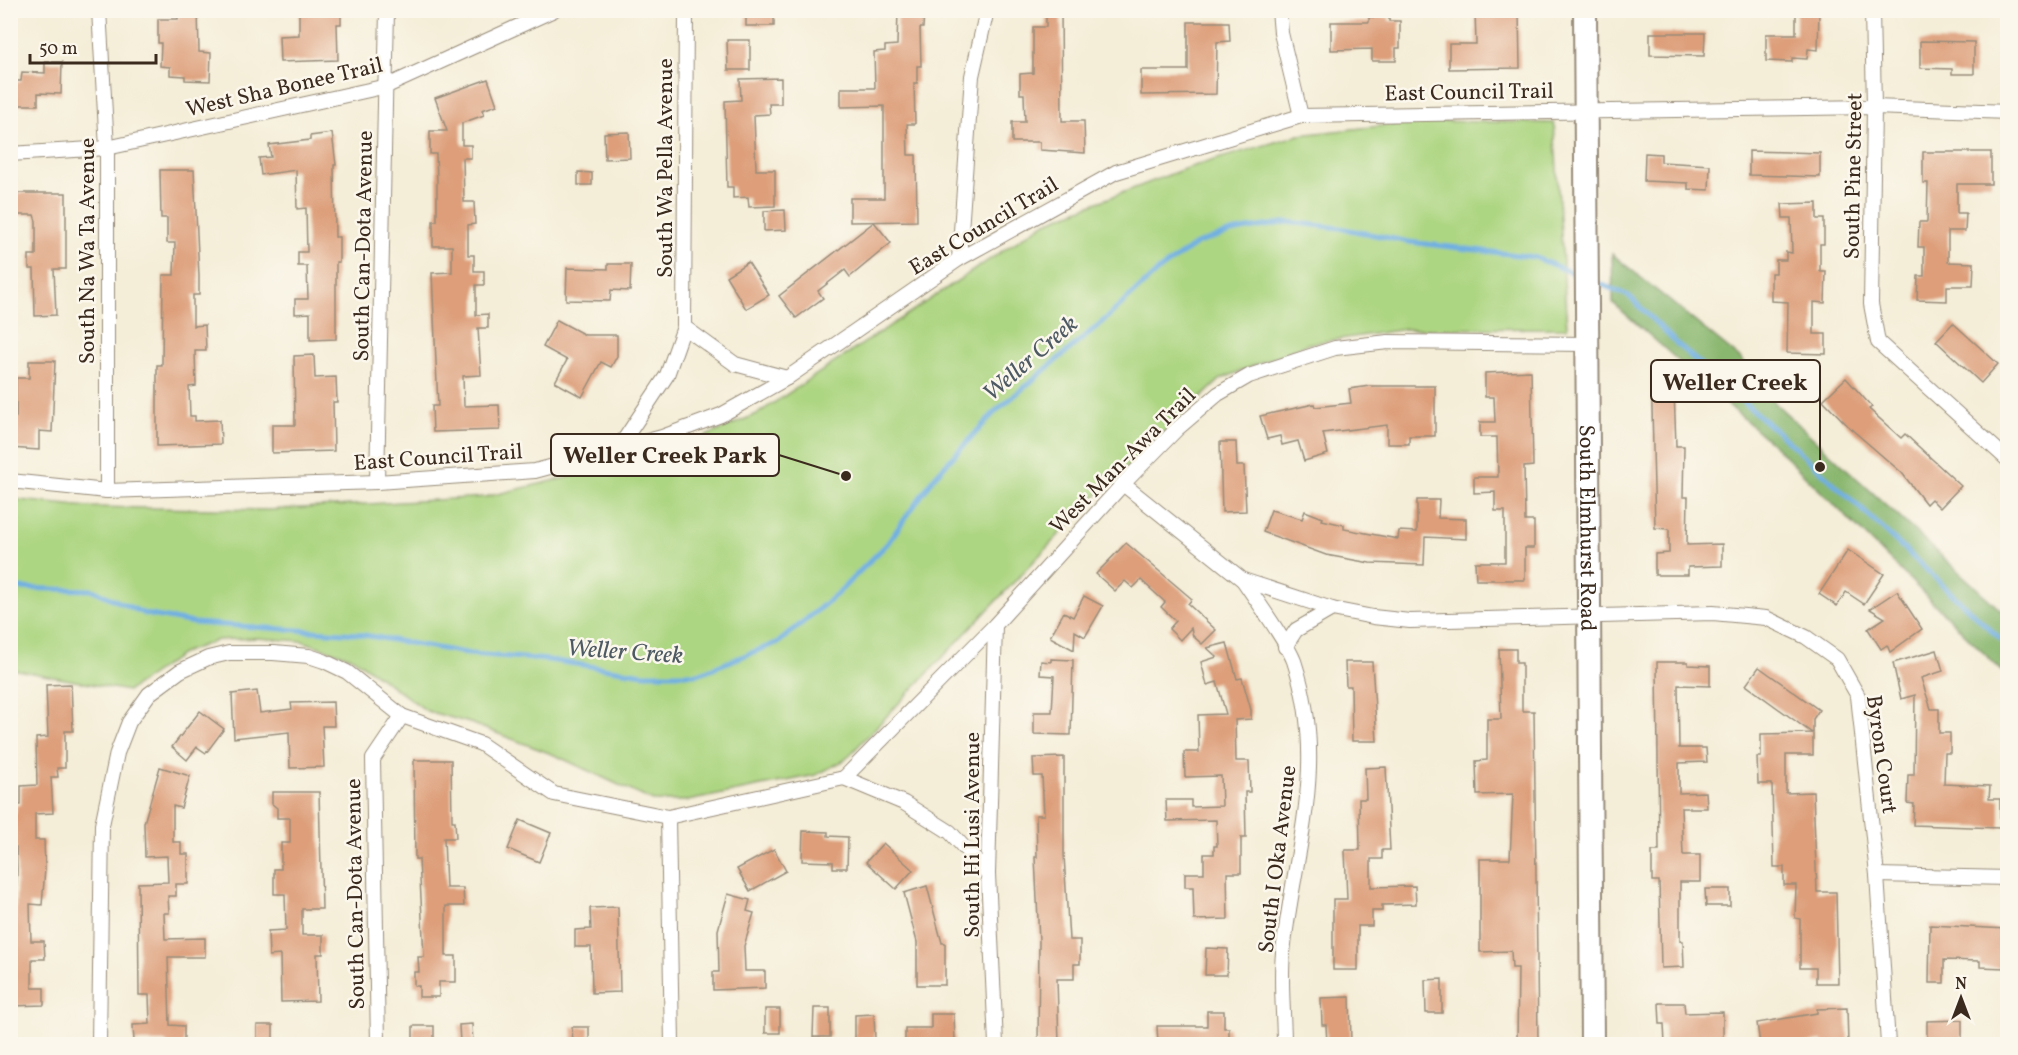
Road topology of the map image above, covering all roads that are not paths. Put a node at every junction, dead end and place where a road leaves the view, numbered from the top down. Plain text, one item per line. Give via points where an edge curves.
1 (99, 10) edge
2 (387, 10) edge
3 (554, 10) edge
4 (686, 10) edge
5 (987, 10) edge
6 (1280, 10) edge
7 (1585, 10) edge
8 (1872, 10) edge
9 (387, 86) junction
10 (1874, 107) junction
11 (1586, 109) junction
12 (2007, 112) edge
13 (1301, 116) junction
14 (107, 148) junction
15 (10, 154) edge
16 (959, 259) junction
17 (684, 327) junction
18 (1587, 344) junction
19 (787, 378) junction
20 (618, 449) junction
21 (2007, 460) edge
22 (10, 481) edge
23 (377, 482) junction
24 (1123, 484) junction
25 (107, 491) junction
26 (1243, 580) junction
27 (1332, 609) junction
28 (1589, 618) junction
29 (994, 625) junction
30 (1286, 647) junction
31 (402, 716) junction
32 (844, 778) junction
33 (668, 817) junction
34 (988, 874) junction
35 (1877, 875) junction
36 (2007, 878) edge
37 (99, 1044) edge
38 (378, 1044) edge
39 (672, 1044) edge
40 (996, 1044) edge
41 (1284, 1044) edge
42 (1592, 1044) edge
43 (1888, 1044) edge

1 - 14 street, South Na Wa Ta Avenue
2 - 9 street, South Can-Dota Avenue
3 - 9 street, West Sha Bonee Trail
4 - 17 street, South Wa Pella Avenue
5 - 16 street via 972,76
6 - 13 street via 1281,33
7 - 11 main road, South Elmhurst Road
8 - 10 street, South Pine Street
9 - 14 street, West Sha Bonee Trail
9 - 23 street, South Can-Dota Avenue
10 - 11 street, East Council Trail
10 - 12 street, East Council Trail
10 - 21 street, South Pine Street via 1871,304 1878,342
11 - 13 street, East Council Trail
11 - 18 main road, South Elmhurst Road
13 - 16 street, East Council Trail via 1116,172
14 - 15 street, West Sha Bonee Trail
14 - 25 street, South Na Wa Ta Avenue
16 - 19 street, East Council Trail
17 - 19 street via 735,364
17 - 20 street, South Wa Pella Avenue via 667,375
18 - 24 street, West Man-Awa Trail via 1389,342 1335,348 1296,359 1249,376 1218,394
18 - 28 main road, South Elmhurst Road
19 - 20 street, East Council Trail via 721,415
20 - 23 street, East Council Trail via 535,471
22 - 25 street, East Council Trail
23 - 25 street, East Council Trail
24 - 26 street
24 - 29 street, West Man-Awa Trail
26 - 27 street, Byron Court
26 - 30 street, South I Oka Avenue
27 - 28 street, Byron Court via 1410,621
27 - 30 street via 1296,630
28 - 35 street, Byron Court via 1713,613 1766,618 1806,637 1837,659 1858,696
28 - 42 main road, South Elmhurst Road
29 - 32 street, West Man-Awa Trail
29 - 34 street, South Hi Lusi Avenue
30 - 41 street, South I Oka Avenue via 1293,659 1307,713 1311,752 1309,799 1283,955
31 - 33 street via 481,744 554,794
31 - 37 street via 347,672 309,656 282,653 249,651 208,658 180,671 149,694 129,722 117,753 102,825
31 - 38 street, South Can-Dota Avenue via 373,759
32 - 33 street
32 - 34 street via 904,802 951,832
33 - 39 street
34 - 40 street, South Hi Lusi Avenue
35 - 36 street
35 - 43 street, Byron Court

